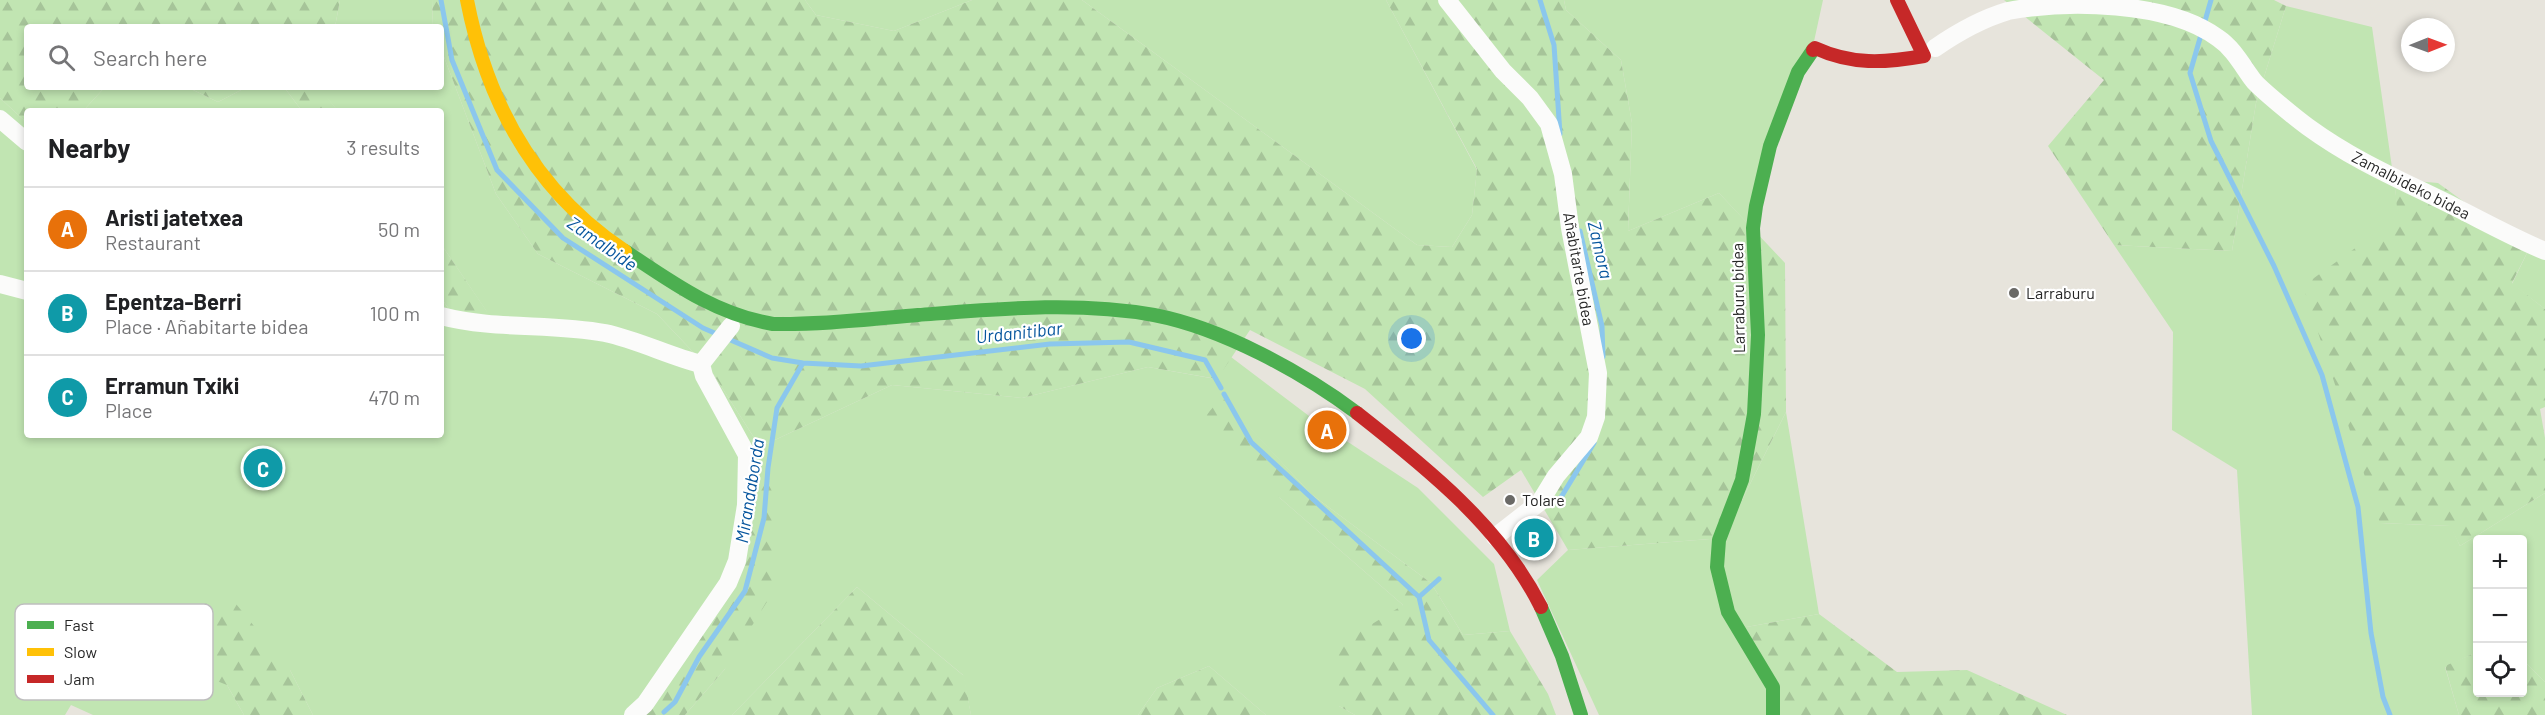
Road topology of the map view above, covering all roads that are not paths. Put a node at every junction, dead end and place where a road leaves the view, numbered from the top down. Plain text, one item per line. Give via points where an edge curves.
1 (467, 0) edge
2 (1447, 0) edge
3 (1897, 0) edge
4 (1935, 48) dead end
5 (0, 119) edge
6 (24, 139) edge
7 (2545, 251) edge
8 (646, 265) junction
9 (0, 284) edge
10 (24, 290) edge
11 (717, 295) junction
12 (799, 315) junction
13 (444, 316) edge
14 (821, 321) junction
15 (731, 325) junction
16 (705, 359) junction
17 (1495, 537) junction
18 (633, 715) edge
19 (1581, 715) edge
20 (1773, 715) edge

1 - 8 main road via 487,79 524,149 587,224
2 - 17 street, Añabitarte bidea via 1549,124 1563,174 1598,373 1596,417 1588,437 1540,502
3 - 20 main road, Larraburu bidea via 1924,56 1862,64 1815,48 1798,72 1770,146 1756,206 1753,228 1758,334 1753,425 1742,480 1719,540 1717,567 1728,612 1773,687
4 - 7 street, Zamalbideko bidea via 1976,24 2031,5 2124,4 2172,13 2219,38 2254,82 2307,126 2355,158
5 - 6 street
8 - 11 main road
8 - 15 main road
9 - 10 street
11 - 12 main road
11 - 15 main road via 733,309
12 - 14 main road
12 - 15 main road via 741,312
13 - 16 street via 513,328 550,327 606,334
14 - 15 main road via 801,326
14 - 17 main road via 1047,309 1102,309 1155,315 1272,357 1317,382 1422,467
15 - 16 street
16 - 18 street via 704,376 747,455 746,505 737,561 729,583 645,704
17 - 19 main road via 1540,604 1564,657

